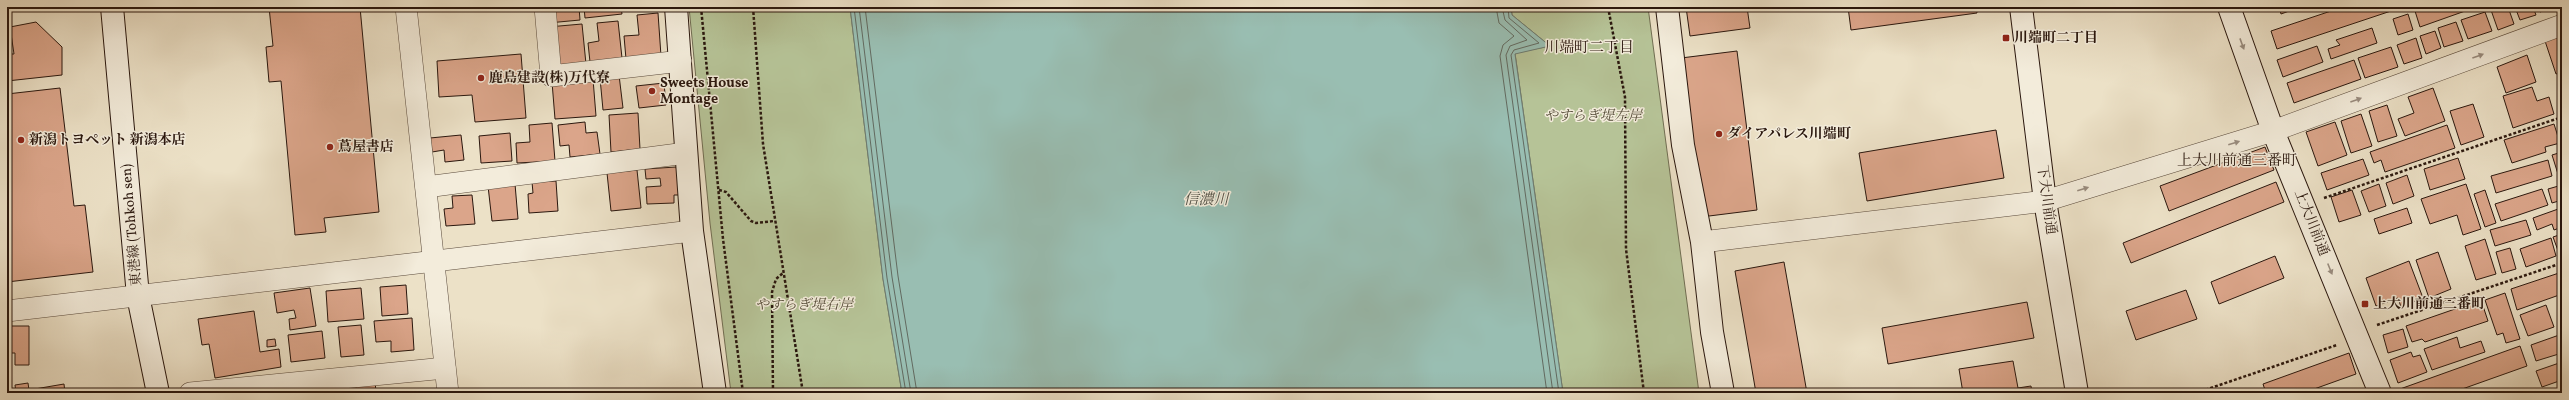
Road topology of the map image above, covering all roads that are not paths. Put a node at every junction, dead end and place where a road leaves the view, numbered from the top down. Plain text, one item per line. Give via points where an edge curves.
1 (112, 7) edge
2 (406, 7) edge
3 (545, 7) edge
4 (676, 7) edge
5 (1666, 7) edge
6 (2021, 7) edge
7 (2229, 7) edge
8 (2562, 25) edge
9 (681, 61) junction
10 (2273, 130) junction
11 (686, 153) junction
12 (426, 187) junction
13 (2045, 201) junction
14 (692, 231) junction
15 (1702, 242) junction
16 (433, 263) junction
17 (138, 296) junction
18 (7, 311) edge
19 (445, 368) junction
20 (158, 393) edge
21 (190, 393) edge
22 (448, 393) edge
23 (715, 393) edge
24 (1723, 393) edge
25 (2077, 393) edge
26 (2380, 393) edge

1 - 17 street, 東港線 (Tohkoh sen)
2 - 12 street
3 - 9 street via 551,76
4 - 9 street
5 - 15 street via 1683,145
6 - 13 street, 下大川前通
7 -> 10 street, 上大川前通
10 -> 8 street
9 - 11 street
13 -> 10 street
10 -> 26 street, 上大川前通
11 - 12 street
11 - 14 street
12 - 16 street
13 - 15 street
13 - 25 street, 下大川前通
14 - 16 street
14 - 23 street
15 - 24 street via 1712,332
16 - 17 street
16 - 19 street
17 - 18 street
17 - 20 street, 東港線 (Tohkoh sen)
19 - 21 street
19 - 22 street

